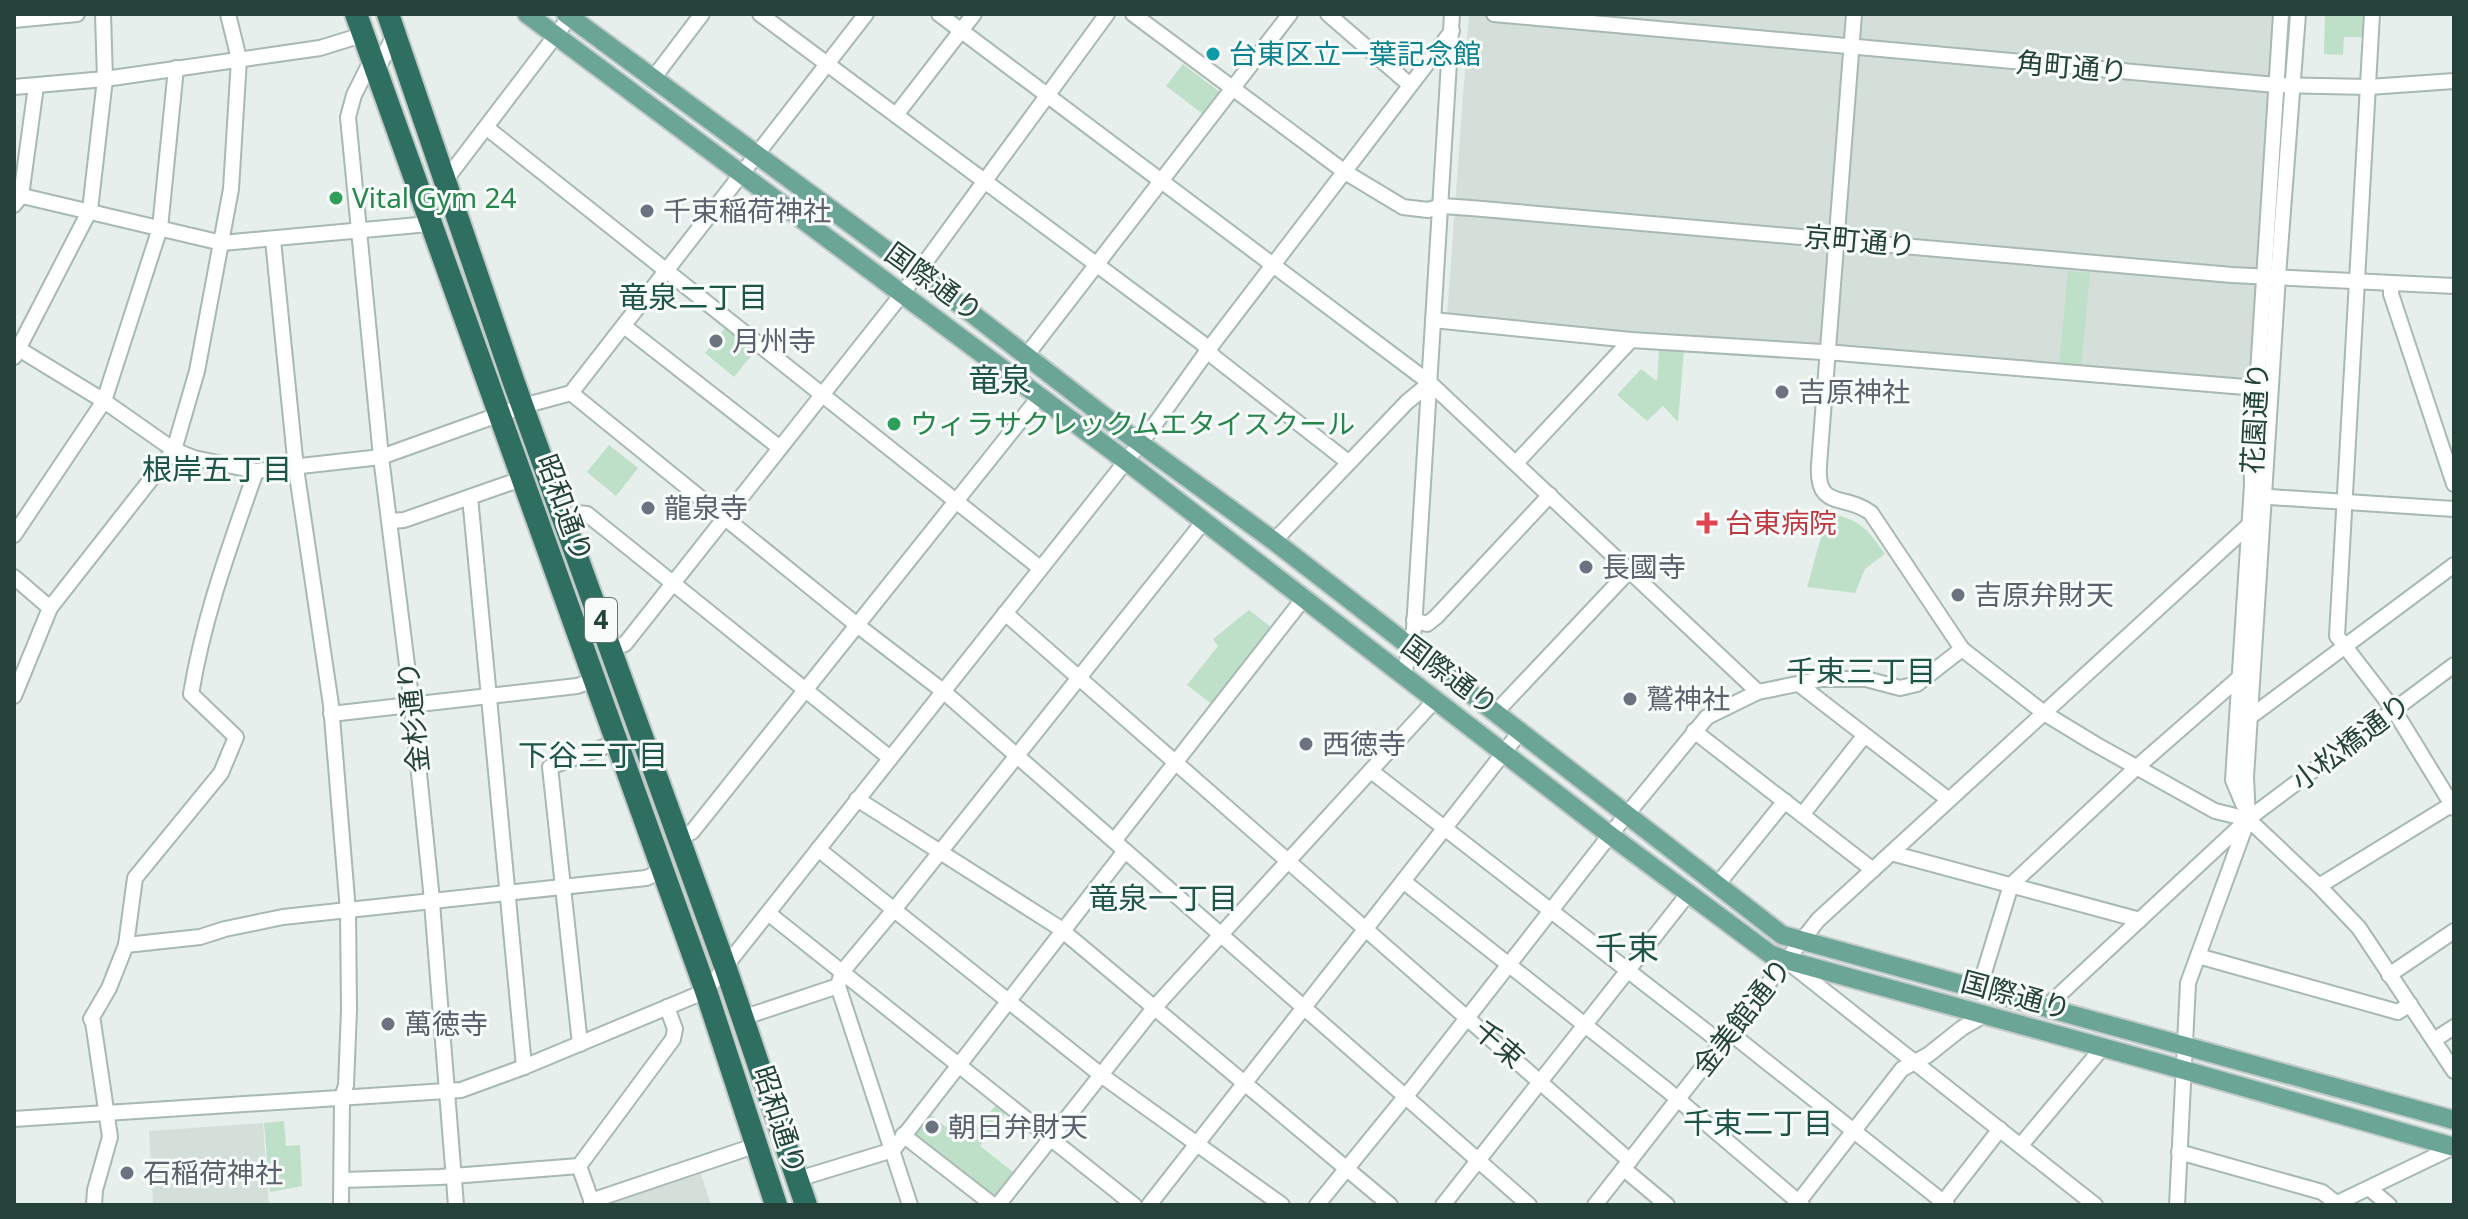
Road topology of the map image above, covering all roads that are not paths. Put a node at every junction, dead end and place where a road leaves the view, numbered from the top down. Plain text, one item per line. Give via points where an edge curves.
1 (77, 14) edge
2 (103, 14) edge
3 (228, 14) edge
4 (527, 14) edge
5 (702, 14) edge
6 (760, 14) edge
7 (866, 14) edge
8 (939, 14) edge
9 (974, 14) edge
10 (1107, 14) edge
11 (1133, 14) edge
12 (1290, 14) edge
13 (1328, 14) edge
14 (1452, 14) edge
15 (1494, 14) edge
16 (1854, 14) edge
17 (2281, 14) edge
18 (2298, 14) edge
19 (2372, 14) edge
20 (569, 15) edge
21 (14, 20) edge
22 (359, 24) edge
23 (391, 24) edge
24 (961, 31) junction
25 (1452, 31) junction
26 (556, 35) junction
27 (1851, 47) junction
28 (239, 59) junction
29 (827, 63) junction
30 (373, 67) junction
31 (176, 68) junction
32 (105, 79) junction
33 (652, 80) junction
34 (1413, 81) junction
35 (2454, 81) edge
36 (1449, 85) junction
37 (2276, 85) junction
38 (2292, 85) junction
39 (36, 86) junction
40 (14, 87) edge
41 (1233, 87) junction
42 (2369, 87) junction
43 (1047, 96) junction
44 (896, 115) junction
45 (487, 128) junction
46 (757, 155) junction
47 (1345, 172) junction
48 (743, 174) junction
49 (984, 180) junction
50 (1162, 181) junction
51 (444, 182) junction
52 (16, 198) edge
53 (1442, 206) junction
54 (90, 210) junction
55 (429, 224) junction
56 (160, 228) junction
57 (359, 231) junction
58 (1835, 239) junction
59 (273, 240) junction
60 (222, 243) junction
61 (1274, 264) junction
62 (1096, 265) junction
63 (666, 272) junction
64 (916, 274) junction
65 (2270, 276) junction
66 (2356, 281) junction
67 (2391, 284) junction
68 (2454, 286) edge
69 (902, 294) junction
70 (1433, 320) junction
71 (624, 326) junction
72 (1631, 340) junction
73 (1208, 350) junction
74 (16, 351) edge
75 (1827, 353) junction
76 (1026, 356) junction
77 (1430, 383) junction
78 (2257, 388) junction
79 (571, 393) junction
80 (823, 393) junction
81 (1040, 396) junction
82 (104, 401) junction
83 (523, 406) junction
84 (499, 415) junction
85 (1140, 443) junction
86 (780, 448) junction
87 (174, 450) junction
88 (381, 457) junction
89 (1126, 461) junction
90 (1348, 462) junction
91 (1516, 463) junction
92 (296, 468) junction
93 (256, 471) junction
94 (524, 478) junction
95 (2454, 484) edge
96 (1550, 495) junction
97 (2257, 496) junction
98 (470, 497) junction
99 (957, 500) junction
100 (2344, 501) junction
101 (2454, 509) edge
102 (563, 517) junction
103 (725, 518) junction
104 (390, 521) junction
105 (1204, 521) junction
106 (2255, 524) junction
107 (14, 535) edge
108 (1274, 541) junction
109 (2454, 565) edge
110 (1040, 568) junction
111 (1630, 570) junction
112 (14, 577) edge
113 (672, 585) junction
114 (1304, 598) junction
115 (50, 608) junction
116 (1005, 613) junction
117 (1414, 620) junction
118 (857, 625) junction
119 (2346, 645) junction
120 (1410, 647) junction
121 (611, 649) junction
122 (1962, 649) junction
123 (2454, 665) edge
124 (1404, 675) junction
125 (1079, 677) junction
126 (2240, 677) junction
127 (594, 680) junction
128 (1800, 685) junction
129 (806, 690) junction
130 (943, 691) junction
131 (1758, 692) junction
132 (14, 696) edge
133 (489, 696) junction
134 (1436, 699) junction
135 (412, 705) junction
136 (2394, 710) junction
137 (1496, 712) junction
138 (2044, 713) junction
139 (331, 714) junction
140 (2244, 717) junction
141 (1694, 731) junction
142 (1520, 732) junction
143 (1864, 736) junction
144 (617, 742) junction
145 (1504, 752) junction
146 (1016, 756) junction
147 (890, 758) junction
148 (1176, 762) junction
149 (2137, 767) junction
150 (1371, 771) junction
151 (857, 799) junction
152 (1949, 800) junction
153 (1785, 801) junction
154 (2453, 805) edge
155 (1629, 814) junction
156 (1802, 815) junction
157 (2248, 819) junction
158 (1445, 828) junction
159 (1610, 835) junction
160 (678, 838) junction
161 (1120, 846) junction
162 (818, 849) junction
163 (938, 852) junction
164 (1891, 853) junction
165 (1289, 861) junction
166 (1873, 870) junction
167 (662, 871) junction
168 (1403, 881) junction
169 (564, 885) junction
170 (1717, 885) junction
171 (2011, 885) junction
172 (2319, 886) junction
173 (508, 891) junction
174 (1688, 894) junction
175 (432, 901) junction
176 (348, 911) junction
177 (893, 911) junction
178 (1551, 911) junction
179 (768, 913) junction
180 (2140, 920) junction
181 (1366, 928) junction
182 (1063, 931) junction
183 (2454, 931) edge
184 (1221, 934) junction
185 (1800, 942) junction
186 (126, 945) junction
187 (2198, 956) junction
188 (1786, 960) junction
189 (1509, 965) junction
190 (725, 966) junction
191 (1627, 970) junction
192 (2389, 975) junction
193 (840, 979) junction
194 (1979, 989) junction
195 (706, 991) junction
196 (1008, 1002) junction
197 (2410, 1004) junction
198 (667, 1007) junction
199 (1304, 1007) junction
200 (1154, 1008) junction
201 (2045, 1008) junction
202 (1983, 1016) junction
203 (1468, 1017) junction
204 (742, 1018) junction
205 (1586, 1025) junction
206 (2454, 1027) edge
207 (1725, 1037) junction
208 (2434, 1040) junction
209 (580, 1044) junction
210 (2183, 1046) junction
211 (2103, 1047) junction
212 (1915, 1062) junction
213 (958, 1065) junction
214 (524, 1067) junction
215 (2183, 1069) junction
216 (2454, 1071) edge
217 (1101, 1075) junction
218 (1541, 1080) junction
219 (1245, 1083) junction
220 (447, 1091) junction
221 (1405, 1097) junction
222 (342, 1098) junction
223 (1678, 1100) junction
224 (107, 1113) junction
225 (14, 1119) edge
226 (2454, 1120) edge
227 (2000, 1129) junction
228 (1854, 1130) junction
229 (903, 1135) junction
230 (1051, 1138) junction
231 (1197, 1144) junction
232 (757, 1145) junction
233 (2021, 1145) junction
234 (2454, 1147) edge
235 (893, 1150) junction
236 (2179, 1152) junction
237 (1477, 1160) junction
238 (1627, 1165) junction
239 (579, 1166) junction
240 (1346, 1169) junction
241 (454, 1175) junction
242 (798, 1179) junction
243 (342, 1180) junction
244 (2370, 1189) junction
245 (592, 1203) edge
246 (2089, 1203) edge
247 (1799, 1204) edge
248 (1944, 1204) edge
249 (2335, 1204) edge
250 (94, 1205) edge
251 (341, 1205) edge
252 (456, 1205) edge
253 (776, 1205) edge
254 (806, 1205) edge
255 (910, 1205) edge
256 (996, 1205) edge
257 (1134, 1205) edge
258 (1149, 1205) edge
259 (1282, 1205) edge
260 (1317, 1205) edge
261 (1390, 1205) edge
262 (1443, 1205) edge
263 (1529, 1205) edge
264 (1595, 1205) edge
265 (1667, 1205) edge
266 (2177, 1205) edge
267 (2389, 1205) edge

1 - 21 street
2 - 32 street
3 - 28 street
4 - 26 main road, 国際通り
5 - 33 street
6 - 29 street
7 - 29 street
8 - 24 street
9 - 24 street
10 - 43 street
11 - 41 street, 京町通り
12 - 41 street
13 - 34 street
14 - 25 street
15 - 27 street, 角町通り
16 - 27 street
17 - 37 street, 花園通り
18 - 38 street, 花園通り
19 - 42 street
20 - 26 street
20 - 33 main road, 国際通り
22 - 28 street via 320,48
22 - 30 highway, 昭和通り / 4
23 - 30 street, 金杉通り
23 - 51 highway, 昭和通り / 4
24 - 43 street
24 - 44 street
25 - 34 street
25 - 36 street
26 - 45 street
26 - 48 main road, 国際通り
27 - 37 street, 角町通り
27 - 58 street
28 - 31 street
28 - 60 street via 236,146
29 - 44 street
29 - 46 street
30 - 55 highway, 昭和通り / 4
30 - 57 street, 金杉通り via 356,122
31 - 32 street
31 - 56 street
32 - 39 street
32 - 54 street
33 - 46 main road, 国際通り
34 - 36 street via 1430,73
34 - 47 street
35 - 42 street, 角町通り
36 - 53 street
37 - 38 street, 角町通り
37 - 65 street, 花園通り
38 - 42 street, 角町通り
38 - 65 street, 花園通り
39 - 40 street
39 - 52 street
41 - 47 street, 京町通り
41 - 50 street
42 - 66 street
43 - 49 street
43 - 50 street
44 - 49 street
45 - 51 street
45 - 63 street
46 - 48 street
46 - 64 main road, 国際通り
47 - 53 street, 京町通り via 1403,207
47 - 61 street
48 - 63 street
48 - 69 main road, 国際通り
49 - 62 street
49 - 64 street
50 - 61 street
50 - 62 street
51 - 83 highway, 昭和通り / 4
52 - 54 street
53 - 58 street, 京町通り
53 - 70 street
54 - 56 street
54 - 74 street
55 - 57 street
55 - 84 highway, 昭和通り / 4
56 - 60 street
56 - 82 street
57 - 59 street
57 - 88 street, 金杉通り
58 - 65 street, 京町通り
58 - 75 street
59 - 60 street
59 - 92 street
60 - 87 street via 197,371
61 - 73 street
61 - 77 street
62 - 73 street
62 - 76 street
63 - 71 street
63 - 80 street
64 - 69 street
64 - 76 main road, 国際通り
65 - 66 street, 京町通り
65 - 78 street, 花園通り
65 - 97 street, 花園通り
66 - 67 street, 京町通り
66 - 100 street
67 - 68 street, 京町通り
67 - 95 street
69 - 80 street
69 - 81 main road, 国際通り
70 - 72 street
70 - 77 street
71 - 79 street
71 - 86 street
72 - 75 street
72 - 91 street
73 - 85 street
73 - 90 street
74 - 82 street
75 - 78 street
75 - 122 street via 1820,489 1871,513
76 - 85 main road, 国際通り
77 - 90 street
77 - 91 street
77 - 117 street
78 - 97 street, 花園通り via 2251,441
79 - 83 street
79 - 103 street
80 - 86 street
80 - 99 street
81 - 89 main road, 国際通り
81 - 99 street
82 - 87 street
82 - 107 street
83 - 84 street
83 - 102 highway, 昭和通り / 4
84 - 88 street
84 - 94 highway, 昭和通り / 4
85 - 89 street
85 - 108 main road, 国際通り
86 - 103 street
87 - 93 street
87 - 115 street
88 - 92 street
88 - 104 street, 金杉通り
89 - 105 main road, 国際通り
89 - 110 street
90 - 108 street
91 - 96 street
92 - 93 street
92 - 139 street
93 - 186 street via 213,594 191,694 236,737 221,773 135,878
94 - 98 street
94 - 127 highway, 昭和通り / 4
96 - 111 street
96 - 117 street via 1436,617 1427,624
97 - 100 street
97 - 106 street, 花園通り
98 - 104 street
98 - 133 street
99 - 110 street
99 - 118 street
100 - 101 street
100 - 119 street via 2337,636
102 - 113 street via 587,514
102 - 121 highway, 昭和通り / 4
103 - 113 street
103 - 118 street
104 - 135 street, 金杉通り
105 - 114 main road, 国際通り
105 - 125 street
106 - 126 street, 花園通り
106 - 138 street, 金美館通り
106 - 140 street, 花園通り
108 - 120 main road, 国際通り
109 - 119 street
110 - 116 street
111 - 131 street
111 - 137 street
112 - 115 street
113 - 121 street via 625,644
113 - 129 street
114 - 124 main road, 国際通り
114 - 148 street
115 - 132 street
116 - 125 street, 千束
116 - 130 street
117 - 120 street
118 - 129 street
118 - 130 street
119 - 136 street
119 - 140 street
120 - 124 street
120 - 137 main road, 国際通り
121 - 160 highway, 昭和通り / 4
122 - 128 street via 1917,684 1900,688 1866,679
122 - 138 street
123 - 136 street, 小松橋通り
124 - 134 main road, 国際通り
125 - 146 street
125 - 148 street, 千束
126 - 140 street, 花園通り
126 - 149 street
127 - 133 street
127 - 144 highway, 昭和通り / 4
128 - 131 street
128 - 143 street
129 - 147 street
129 - 160 street via 692,832
130 - 146 street
130 - 147 street
131 - 141 street via 1707,717
133 - 135 street
133 - 173 street
134 - 145 main road, 国際通り
134 - 150 street
135 - 139 street
135 - 175 street, 金杉通り
136 - 154 street
136 - 157 street, 小松橋通り
137 - 142 main road, 国際通り
138 - 149 street
138 - 152 street, 金美館通り
139 - 176 street
140 - 157 street, 花園通り
141 - 153 street
141 - 155 street
142 - 145 street
142 - 155 main road, 国際通り
143 - 152 street
143 - 156 street
144 - 167 highway, 昭和通り / 4
144 - 169 street via 550,767
145 - 158 street
145 - 159 main road, 国際通り
146 - 161 street
146 - 163 street
147 - 151 street
148 - 161 street
148 - 165 street, 千束
149 - 157 street via 2215,811
149 - 171 street
150 - 158 street
150 - 165 street
151 - 162 street
151 - 163 street
152 - 164 street, 金美館通り
153 - 156 street
153 - 170 street
154 - 172 street
155 - 159 street
155 - 170 main road, 国際通り
156 - 166 street
157 - 172 street
157 - 180 street, 小松橋通り
157 - 187 street, 花園通り
158 - 168 street
158 - 178 street
159 - 174 main road, 国際通り
159 - 178 street
160 - 190 highway, 昭和通り / 4
161 - 182 street
161 - 184 street
162 - 177 street
162 - 179 street
163 - 177 street
163 - 182 street
164 - 166 street, 金美館通り
164 - 171 street
165 - 181 street, 千束
165 - 184 street
166 - 185 street, 金美館通り
167 - 169 street via 646,878
167 - 195 highway, 昭和通り / 4
168 - 181 street
168 - 189 street
169 - 173 street
169 - 209 street
170 - 185 main road, 国際通り via 1769,928
171 - 180 street
171 - 194 street
172 - 192 street via 2359,928
173 - 175 street
173 - 214 street
174 - 188 main road, 国際通り via 1756,945
174 - 191 street
175 - 176 street
175 - 220 street, 金杉通り
176 - 186 street
176 - 222 street via 349,1010
177 - 193 street
177 - 196 street
178 - 189 street
178 - 191 street
179 - 190 street
179 - 193 street
180 - 201 street, 小松橋通り
181 - 199 street
181 - 203 street, 千束
182 - 196 street
182 - 200 street
183 - 192 street
184 - 199 street
184 - 200 street
185 - 188 street, 金美館通り
185 - 194 main road, 国際通り
186 - 224 street via 91,1019
187 - 197 street via 2398,1012
187 - 210 street, 花園通り via 2188,983
188 - 202 main road, 国際通り
188 - 207 street, 金美館通り
188 - 212 street
189 - 203 street
189 - 205 street
190 - 195 street
190 - 204 highway, 昭和通り / 4
191 - 205 street
191 - 207 street
192 - 197 street
193 - 204 street
193 - 213 street
193 - 235 street
194 - 201 main road, 国際通り
195 - 198 street
195 - 232 highway, 昭和通り / 4
196 - 213 street
196 - 217 street
197 - 208 street
198 - 209 street
198 - 239 street via 673,1039
199 - 219 street
199 - 221 street
200 - 217 street
200 - 219 street
201 - 210 main road, 国際通り
202 - 211 main road, 国際通り
202 - 212 street
203 - 218 street, 千束
203 - 221 street
204 - 242 highway, 昭和通り / 4
205 - 218 street
205 - 223 street
206 - 208 street
207 - 223 street, 金美館通り
207 - 228 street
208 - 216 street
209 - 214 street
210 - 215 street, 花園通り
210 - 226 main road, 国際通り
211 - 215 main road, 国際通り
211 - 233 street
212 - 227 street
212 - 228 street via 1902,1069
213 - 229 street
213 - 230 street
214 - 220 street via 474,1087
215 - 234 main road, 国際通り
215 - 236 street, 花園通り
217 - 230 street
217 - 231 street
218 - 237 street
218 - 238 street, 千束
219 - 231 street
219 - 240 street
220 - 222 street
220 - 241 street, 金杉通り
221 - 237 street
221 - 240 street
222 - 224 street
222 - 243 street
223 - 238 street, 金美館通り
223 - 247 street
224 - 225 street
224 - 250 street via 110,1137
227 - 233 street
227 - 248 street
228 - 247 street
228 - 248 street
229 - 235 street
229 - 256 street
230 - 256 street
230 - 257 street
231 - 258 street
231 - 259 street
232 - 245 street
232 - 253 highway, 昭和通り / 4
233 - 246 street
234 - 244 street
235 - 242 street
235 - 255 street
236 - 249 street via 2322,1192
236 - 266 street, 花園通り
237 - 262 street
237 - 263 street
238 - 264 street, 金美館通り
238 - 265 street, 千束
239 - 241 street
239 - 245 street
240 - 260 street
240 - 261 street
241 - 243 street
241 - 252 street, 金杉通り
242 - 254 highway, 昭和通り / 4
243 - 251 street
244 - 249 street
244 - 267 street

